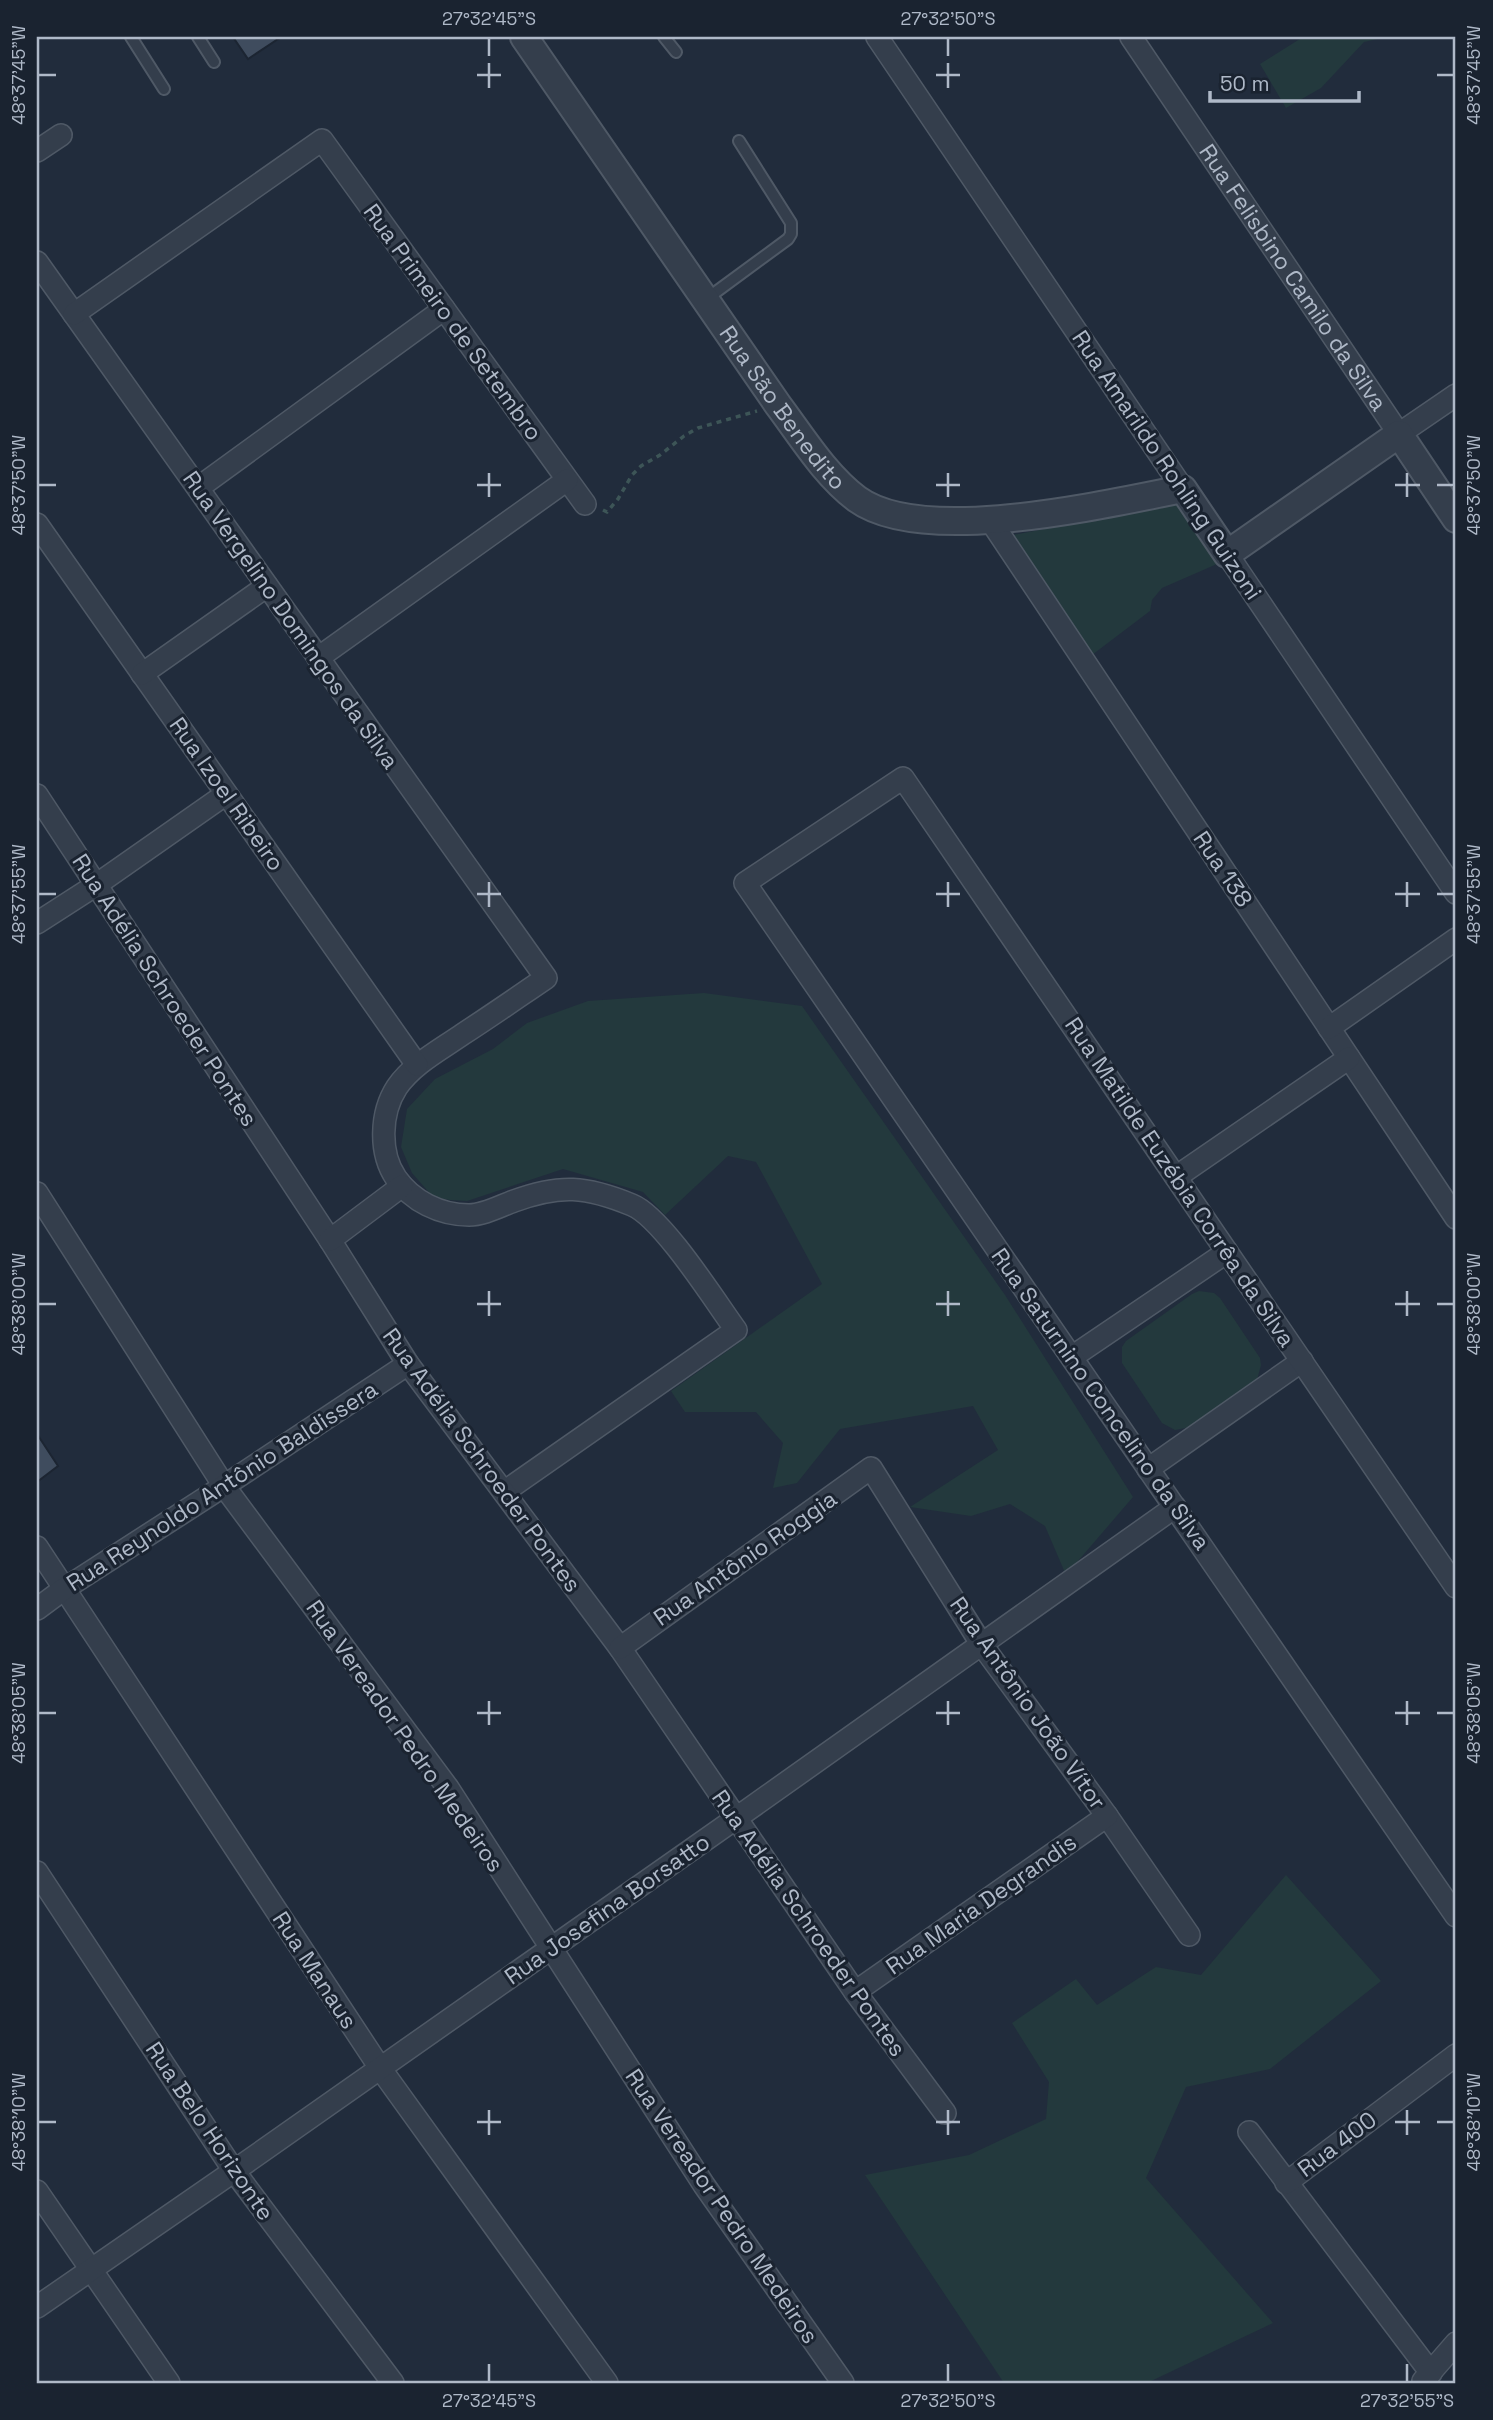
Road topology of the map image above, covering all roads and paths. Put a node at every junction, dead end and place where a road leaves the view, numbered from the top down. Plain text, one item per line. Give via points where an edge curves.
1 (131, 37) edge
2 (198, 37) edge
3 (524, 37) edge
4 (664, 37) edge
5 (877, 37) edge
6 (1131, 37) edge
7 (676, 52) dead end
8 (214, 62) dead end
9 (164, 89) dead end
10 (61, 135) dead end
11 (739, 141) dead end
12 (37, 152) edge
13 (37, 262) edge
14 (705, 300) junction
15 (444, 309) junction
16 (74, 314) junction
17 (1456, 395) edge
18 (778, 405) junction
19 (1399, 434) junction
20 (567, 480) junction
21 (198, 488) junction
22 (1184, 489) junction
23 (585, 504) joint
24 (1456, 519) edge
25 (990, 520) junction
26 (37, 524) edge
27 (1227, 554) junction
28 (267, 586) junction
29 (318, 658) junction
30 (142, 674) junction
31 (903, 778) joint
32 (226, 794) junction
33 (37, 795) edge
34 (96, 885) junction
35 (1456, 893) edge
36 (37, 923) edge
37 (1456, 939) edge
38 (1329, 1028) junction
39 (1349, 1058) junction
40 (417, 1065) junction
41 (1176, 1177) junction
42 (402, 1186) junction
43 (37, 1193) edge
44 (1456, 1218) edge
45 (330, 1240) junction
46 (1227, 1252) junction
47 (1072, 1357) junction
48 (1302, 1361) junction
49 (408, 1364) junction
50 (871, 1468) joint
51 (1148, 1469) junction
52 (225, 1486) junction
53 (504, 1493) junction
54 (1175, 1507) junction
55 (37, 1546) edge
56 (1456, 1587) edge
57 (64, 1589) junction
58 (37, 1609) edge
59 (982, 1645) junction
60 (620, 1647) junction
61 (1107, 1816) junction
62 (735, 1819) junction
63 (37, 1872) edge
64 (1456, 1916) edge
65 (1189, 1935) dead end
66 (550, 1948) junction
67 (855, 1992) junction
68 (1456, 2055) edge
69 (380, 2068) junction
70 (945, 2113) dead end
71 (1249, 2132) dead end
72 (234, 2171) junction
73 (1286, 2183) junction
74 (37, 2191) edge
75 (90, 2269) junction
76 (37, 2307) edge
77 (1456, 2343) edge
78 (1426, 2378) edge
79 (169, 2383) edge
80 (393, 2383) edge
81 (607, 2383) edge
82 (843, 2383) edge

1 - 9 lane
2 - 8 lane
3 - 14 street, Rua São Benedito
4 - 7 lane
5 - 22 street, Rua Amarildo Rohling Guizoni
6 - 19 street, Rua Felisbino Camilo da Silva
10 - 12 street
11 - 14 lane via 791,223 791,234
13 - 16 street, Rua Vergelino Domingos da Silva
14 - 18 street, Rua São Benedito
15 - 16 street, Rua Primeiro de Setembro via 322,140
15 - 20 street, Rua Primeiro de Setembro
15 - 21 street
16 - 21 street, Rua Vergelino Domingos da Silva
17 - 19 street
18 - 23 path via 684,436 632,475 607,512
18 - 25 street, Rua São Benedito via 818,460 858,499 881,511 929,521
19 - 24 street, Rua Felisbino Camilo da Silva
19 - 27 street
20 - 23 street, Rua Primeiro de Setembro
20 - 29 street
21 - 28 street, Rua Vergelino Domingos da Silva
22 - 25 street, Rua São Benedito
22 - 27 street, Rua Amarildo Rohling Guizoni
25 - 38 street, Rua 138
26 - 30 street, Rua Izoel Ribeiro
27 - 35 street, Rua Amarildo Rohling Guizoni
28 - 29 street, Rua Vergelino Domingos da Silva
28 - 30 street
29 - 40 street, Rua Vergelino Domingos da Silva via 546,978
30 - 32 street, Rua Izoel Ribeiro
31 - 41 street, Rua Matilde Euzébia Corrêa da Silva
31 - 47 street, Rua Saturnino Concelino da Silva via 745,883
32 - 34 street
32 - 40 street, Rua Izoel Ribeiro
33 - 34 street, Rua Adélia Schroeder Pontes
34 - 36 street
34 - 45 street, Rua Adélia Schroeder Pontes
37 - 38 street
38 - 39 street, Rua 138
39 - 41 street
39 - 44 street, Rua 138
40 - 42 street via 397,1088 385,1119 388,1161
41 - 46 street, Rua Matilde Euzébia Corrêa da Silva
42 - 45 street
42 - 53 street via 435,1209 470,1215 560,1188 632,1205 653,1219 736,1330
43 - 52 street, Rua Vereador Pedro Medeiros
45 - 49 street, Rua Adélia Schroeder Pontes
46 - 47 street
46 - 48 street, Rua Matilde Euzébia Corrêa da Silva
47 - 51 street, Rua Saturnino Concelino da Silva
48 - 51 street
48 - 56 street, Rua Matilde Euzébia Corrêa da Silva
49 - 52 street, Rua Reynoldo Antônio Baldissera
49 - 53 street, Rua Adélia Schroeder Pontes
50 - 59 street, Rua Antônio João Vítor
50 - 60 street, Rua Antônio Roggia
51 - 54 street, Rua Saturnino Concelino da Silva
52 - 57 street, Rua Reynoldo Antônio Baldissera
52 - 66 street, Rua Vereador Pedro Medeiros via 448,1788
53 - 60 street, Rua Adélia Schroeder Pontes
54 - 59 street, Rua Josefina Borsatto
54 - 64 street, Rua Saturnino Concelino da Silva
55 - 57 street, Rua Manaus
57 - 58 street, Rua Reynoldo Antônio Baldissera
57 - 69 street, Rua Manaus
59 - 61 street, Rua Antônio João Vítor
59 - 62 street, Rua Josefina Borsatto
60 - 62 street, Rua Adélia Schroeder Pontes
61 - 65 street, Rua Antônio João Vítor
61 - 67 street, Rua Maria Degrandis
62 - 66 street, Rua Josefina Borsatto
62 - 67 street, Rua Adélia Schroeder Pontes
63 - 72 street, Rua Belo Horizonte
66 - 69 street, Rua Josefina Borsatto
66 - 82 street, Rua Vereador Pedro Medeiros via 704,2185
67 - 70 street, Rua Adélia Schroeder Pontes
68 - 73 street, Rua 400
69 - 72 street, Rua Josefina Borsatto
69 - 81 street, Rua Manaus
71 - 73 street
72 - 75 street, Rua Josefina Borsatto
72 - 80 street, Rua Belo Horizonte
73 - 78 street
74 - 75 street
75 - 76 street, Rua Josefina Borsatto
75 - 79 street
77 - 78 street

